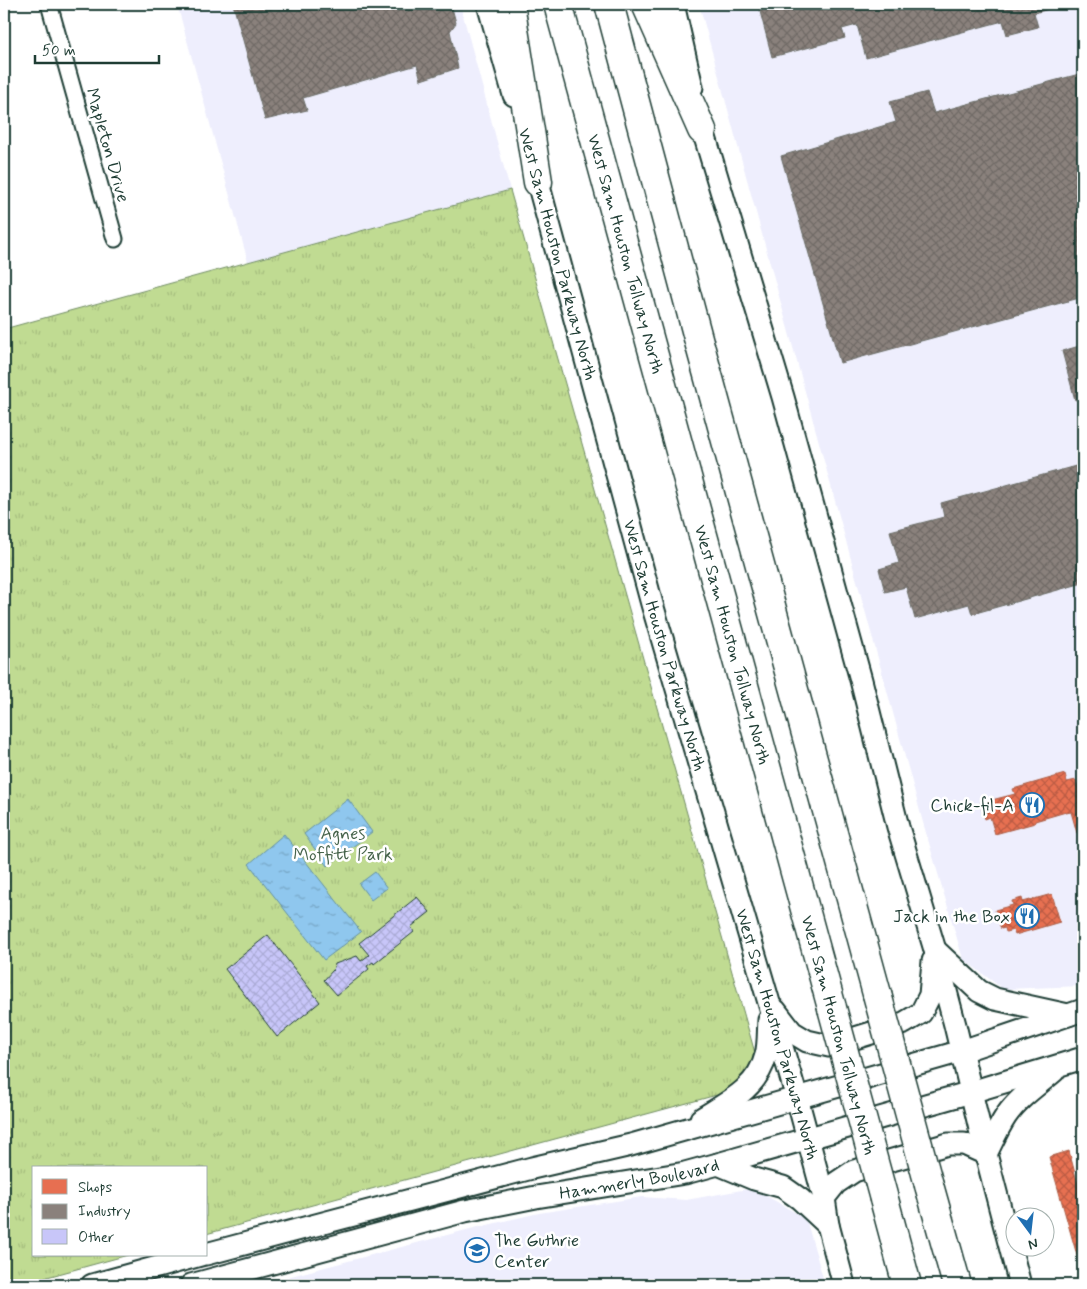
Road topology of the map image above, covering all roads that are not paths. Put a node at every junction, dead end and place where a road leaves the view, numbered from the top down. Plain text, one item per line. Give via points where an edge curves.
1 (49, 4) edge
2 (488, 4) edge
3 (510, 4) edge
4 (558, 4) edge
5 (609, 4) edge
6 (646, 4) edge
7 (673, 4) edge
8 (702, 130) junction
9 (538, 182) junction
10 (115, 239) dead end
11 (935, 950) junction
12 (770, 1004) junction
13 (1076, 1013) edge
14 (962, 1051) junction
15 (1083, 1058) edge
16 (1063, 1064) junction
17 (971, 1092) junction
18 (797, 1098) junction
19 (683, 1130) junction
20 (807, 1140) junction
21 (986, 1154) junction
22 (718, 1164) junction
23 (824, 1198) junction
24 (828, 1225) junction
25 (208, 1253) edge
26 (197, 1256) edge
27 (92, 1285) edge
28 (191, 1285) edge
29 (844, 1285) edge
30 (907, 1285) edge
31 (957, 1285) edge
32 (1020, 1285) edge

1 - 10 street, Mapleton Drive
2 - 9 main road, West Sam Houston Parkway North
3 - 9 highway
4 - 30 highway, West Sam Houston Tollway North, bridge
5 - 31 highway, bridge
6 - 8 highway
7 - 8 main road
8 - 11 main road via 783,397 898,827
9 - 12 main road, West Sam Houston Parkway North via 652,604
11 - 12 main road via 930,995 921,1013 904,1023 829,1046 807,1041 792,1032
11 - 13 main road via 979,991 995,999
11 - 14 main road
12 - 18 main road, West Sam Houston Parkway North
12 - 19 main road via 766,1055 756,1078 745,1091
13 - 14 main road, Hammerly Boulevard
14 - 17 main road
14 - 18 main road, Hammerly Boulevard
15 - 16 main road, Hammerly Boulevard
16 - 17 main road, Hammerly Boulevard
16 - 21 main road via 1020,1100 1006,1117
17 - 20 main road, Hammerly Boulevard
17 - 21 main road
18 - 19 main road, Hammerly Boulevard
18 - 20 main road, West Sam Houston Parkway North
19 - 25 main road, Hammerly Boulevard
20 - 22 main road, Hammerly Boulevard
20 - 23 main road, West Sam Houston Parkway North
21 - 23 main road via 964,1144 948,1144 854,1171 836,1182
21 - 32 main road
22 - 24 main road via 754,1179 783,1186
22 - 28 main road, Hammerly Boulevard via 684,1173 465,1211
23 - 24 main road, West Sam Houston Parkway North
24 - 29 main road, West Sam Houston Parkway North
26 - 27 main road

